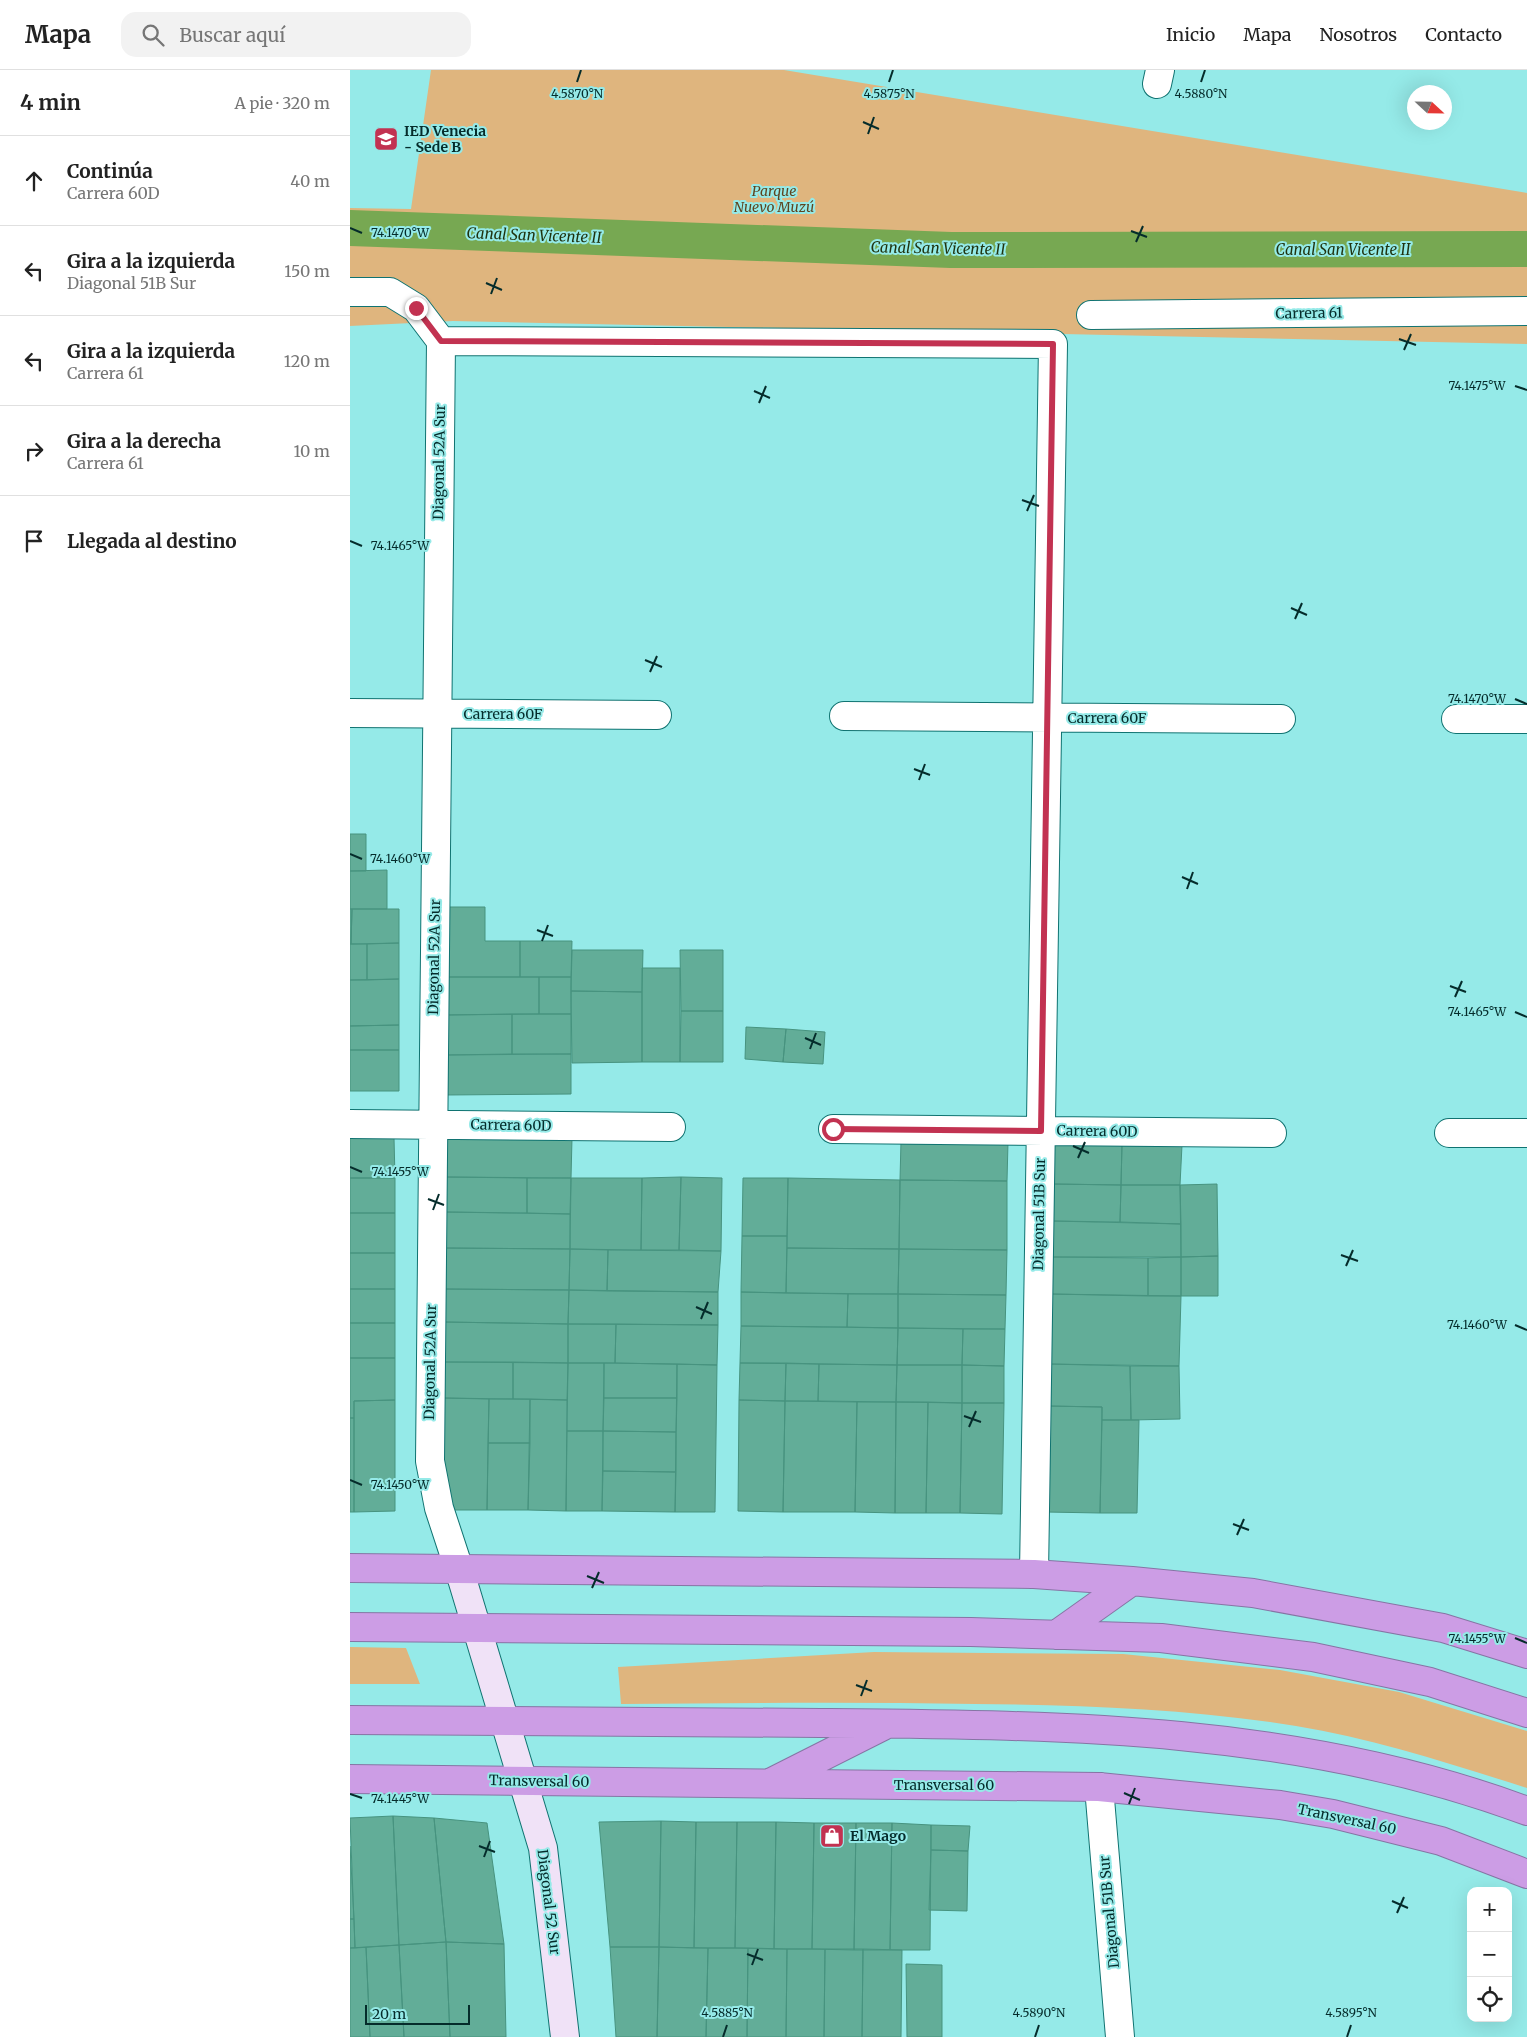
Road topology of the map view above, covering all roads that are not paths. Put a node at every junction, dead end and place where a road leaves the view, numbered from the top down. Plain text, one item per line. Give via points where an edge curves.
1 (350, 292) edge
2 (1527, 311) edge
3 (1091, 315) dead end
4 (441, 341) junction
5 (350, 713) edge
6 (437, 713) junction
7 (656, 715) dead end
8 (844, 716) dead end
9 (1047, 718) junction
10 (1281, 719) dead end
11 (1456, 719) dead end
12 (1527, 719) edge
13 (350, 1124) edge
14 (432, 1124) junction
15 (671, 1127) dead end
16 (833, 1129) dead end
17 (1041, 1131) junction
18 (1527, 1132) edge
19 (1272, 1133) dead end
20 (1449, 1133) dead end
21 (350, 1568) edge
22 (459, 1569) junction
23 (1034, 1574) junction
24 (1132, 1581) junction
25 (350, 1627) edge
26 (476, 1628) junction
27 (1056, 1635) junction
28 (1527, 1654) edge
29 (1527, 1713) edge
30 (350, 1720) edge
31 (505, 1721) junction
32 (887, 1724) junction
33 (350, 1779) edge
34 (523, 1781) junction
35 (768, 1784) junction
36 (1098, 1787) junction
37 (1527, 1811) edge
38 (1527, 1874) edge
39 (565, 2037) edge
40 (1120, 2037) edge

1 - 4 street via 390,292 416,308
2 - 3 street, Carrera 61
4 - 6 street, Diagonal 52A Sur
4 - 9 street, Diagonal 51B Sur via 1053,344
5 - 6 street, Carrera 60F
6 - 7 street, Carrera 60F
6 - 14 street, Diagonal 52A Sur
8 - 9 street, Carrera 60F
9 - 10 street, Carrera 60F
9 - 17 street, Diagonal 51B Sur
11 - 12 street
13 - 14 street, Carrera 60D
14 - 15 street, Carrera 60D
14 - 22 street, Diagonal 52A Sur via 430,1461 439,1508
16 - 17 street, Carrera 60D
17 - 19 street, Carrera 60D
17 - 23 street, Diagonal 51B Sur
18 - 20 street
21 - 22 highway
22 - 23 highway
22 - 26 street, Diagonal 52 Sur
23 - 24 highway
24 - 27 highway
24 - 28 highway via 1253,1593 1443,1628
25 - 26 highway
26 - 27 highway
26 - 31 street, Diagonal 52 Sur
27 - 29 highway via 1161,1638 1313,1657 1430,1682
30 - 31 highway
31 - 32 highway
31 - 34 street, Diagonal 52 Sur
32 - 35 highway
32 - 37 highway via 1071,1728 1201,1737 1303,1751 1414,1774
33 - 34 highway, Transversal 60
34 - 35 highway, Transversal 60
34 - 39 street, Diagonal 52 Sur via 548,1874
35 - 36 highway, Transversal 60
36 - 38 highway, Transversal 60 via 1280,1805 1333,1814 1442,1841
36 - 40 street, Diagonal 51B Sur

